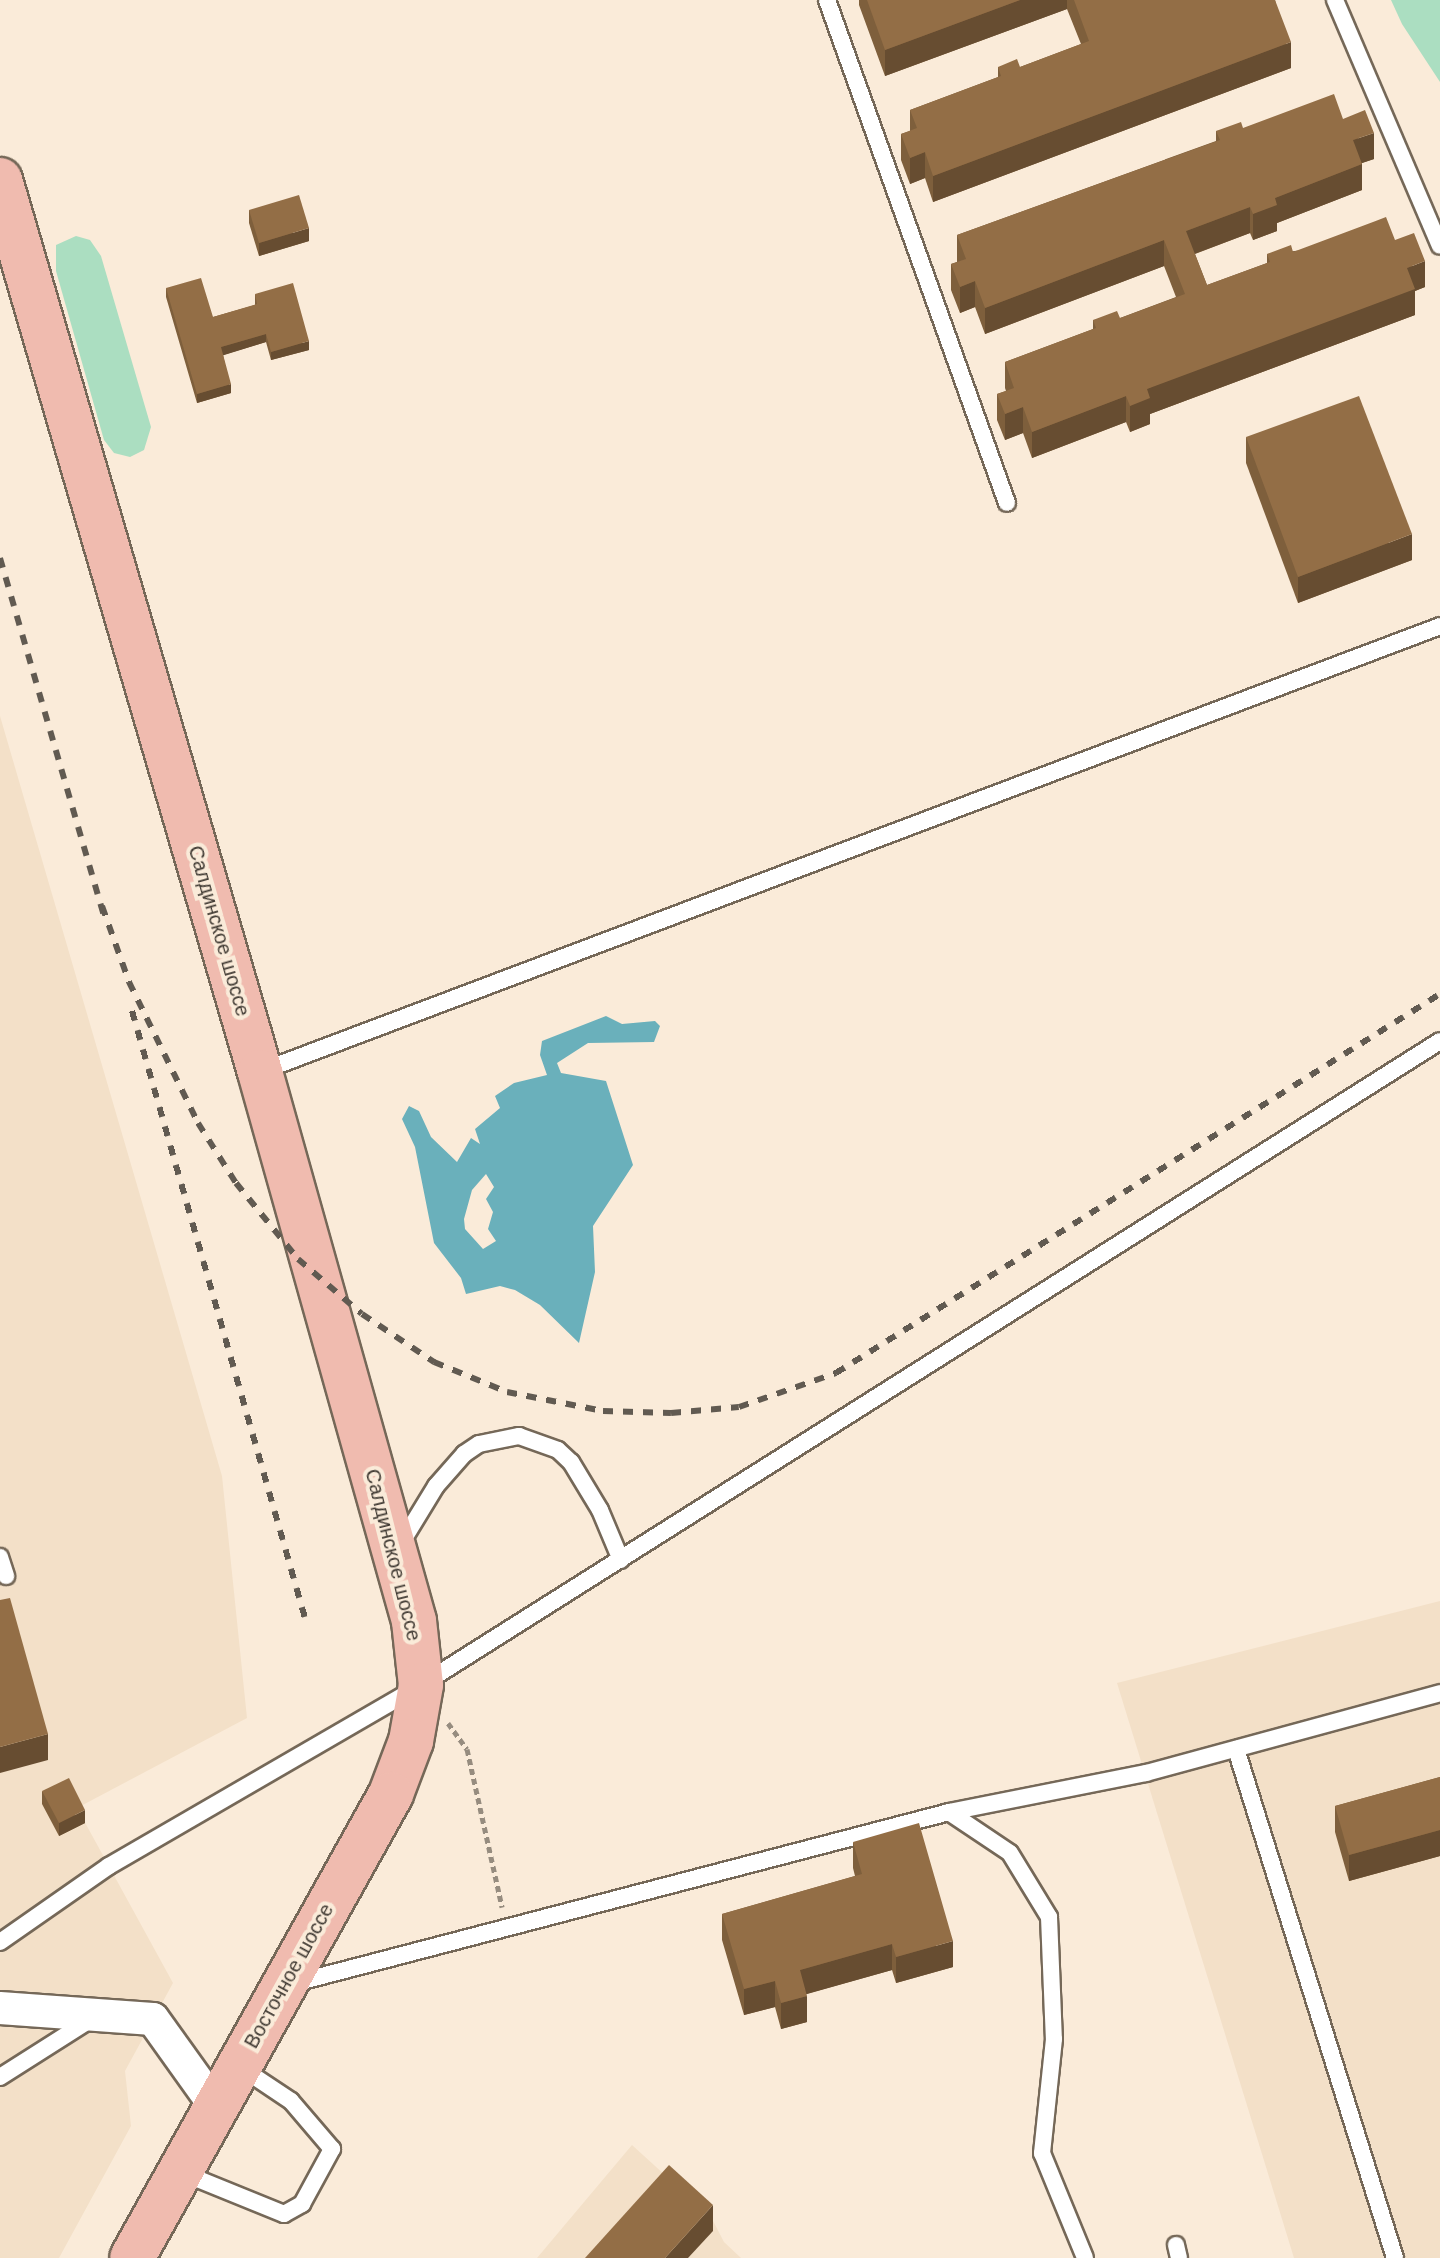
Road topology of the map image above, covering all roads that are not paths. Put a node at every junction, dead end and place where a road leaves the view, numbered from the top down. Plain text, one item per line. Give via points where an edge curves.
1 (827, 0) edge
2 (1335, 0) edge
3 (0, 180) edge
4 (1440, 246) edge
5 (1007, 503) dead end
6 (1440, 626) edge
7 (1440, 1041) edge
8 (260, 1072) junction
9 (395, 1553) junction
10 (0, 1557) edge
11 (621, 1560) junction
12 (6, 1576) dead end
13 (421, 1685) junction
14 (1440, 1693) edge
15 (1236, 1749) junction
16 (949, 1812) junction
17 (0, 1942) edge
18 (282, 1986) junction
19 (0, 2008) edge
20 (97, 2016) junction
21 (239, 2066) junction
22 (0, 2077) edge
23 (216, 2107) junction
24 (181, 2173) junction
25 (132, 2258) edge
26 (1085, 2258) edge
27 (1395, 2258) edge

1 - 5 lane
2 - 4 lane
3 - 8 main road, Салдинское шоссе
6 - 8 lane
7 - 11 lane
8 - 9 main road, Салдинское шоссе
9 - 11 lane via 457,1461 479,1444 519,1436 558,1450 571,1462 600,1510
9 - 13 main road, Салдинское шоссе via 414,1621
10 - 12 lane
11 - 13 lane
13 - 17 lane via 109,1866
13 - 18 main road, Восточное шоссе via 411,1741 391,1794
14 - 15 lane
15 - 16 lane via 1146,1773
15 - 27 lane
16 - 18 lane
16 - 26 lane via 1010,1853 1049,1917 1054,2039 1042,2153
18 - 21 main road, Восточное шоссе
19 - 20 street
20 - 22 lane
20 - 23 street via 153,2019
21 - 23 main road, Восточное шоссе
21 - 24 lane via 291,2101 332,2149 302,2204 284,2214
23 - 24 main road, Восточное шоссе
24 - 25 main road, Восточное шоссе

